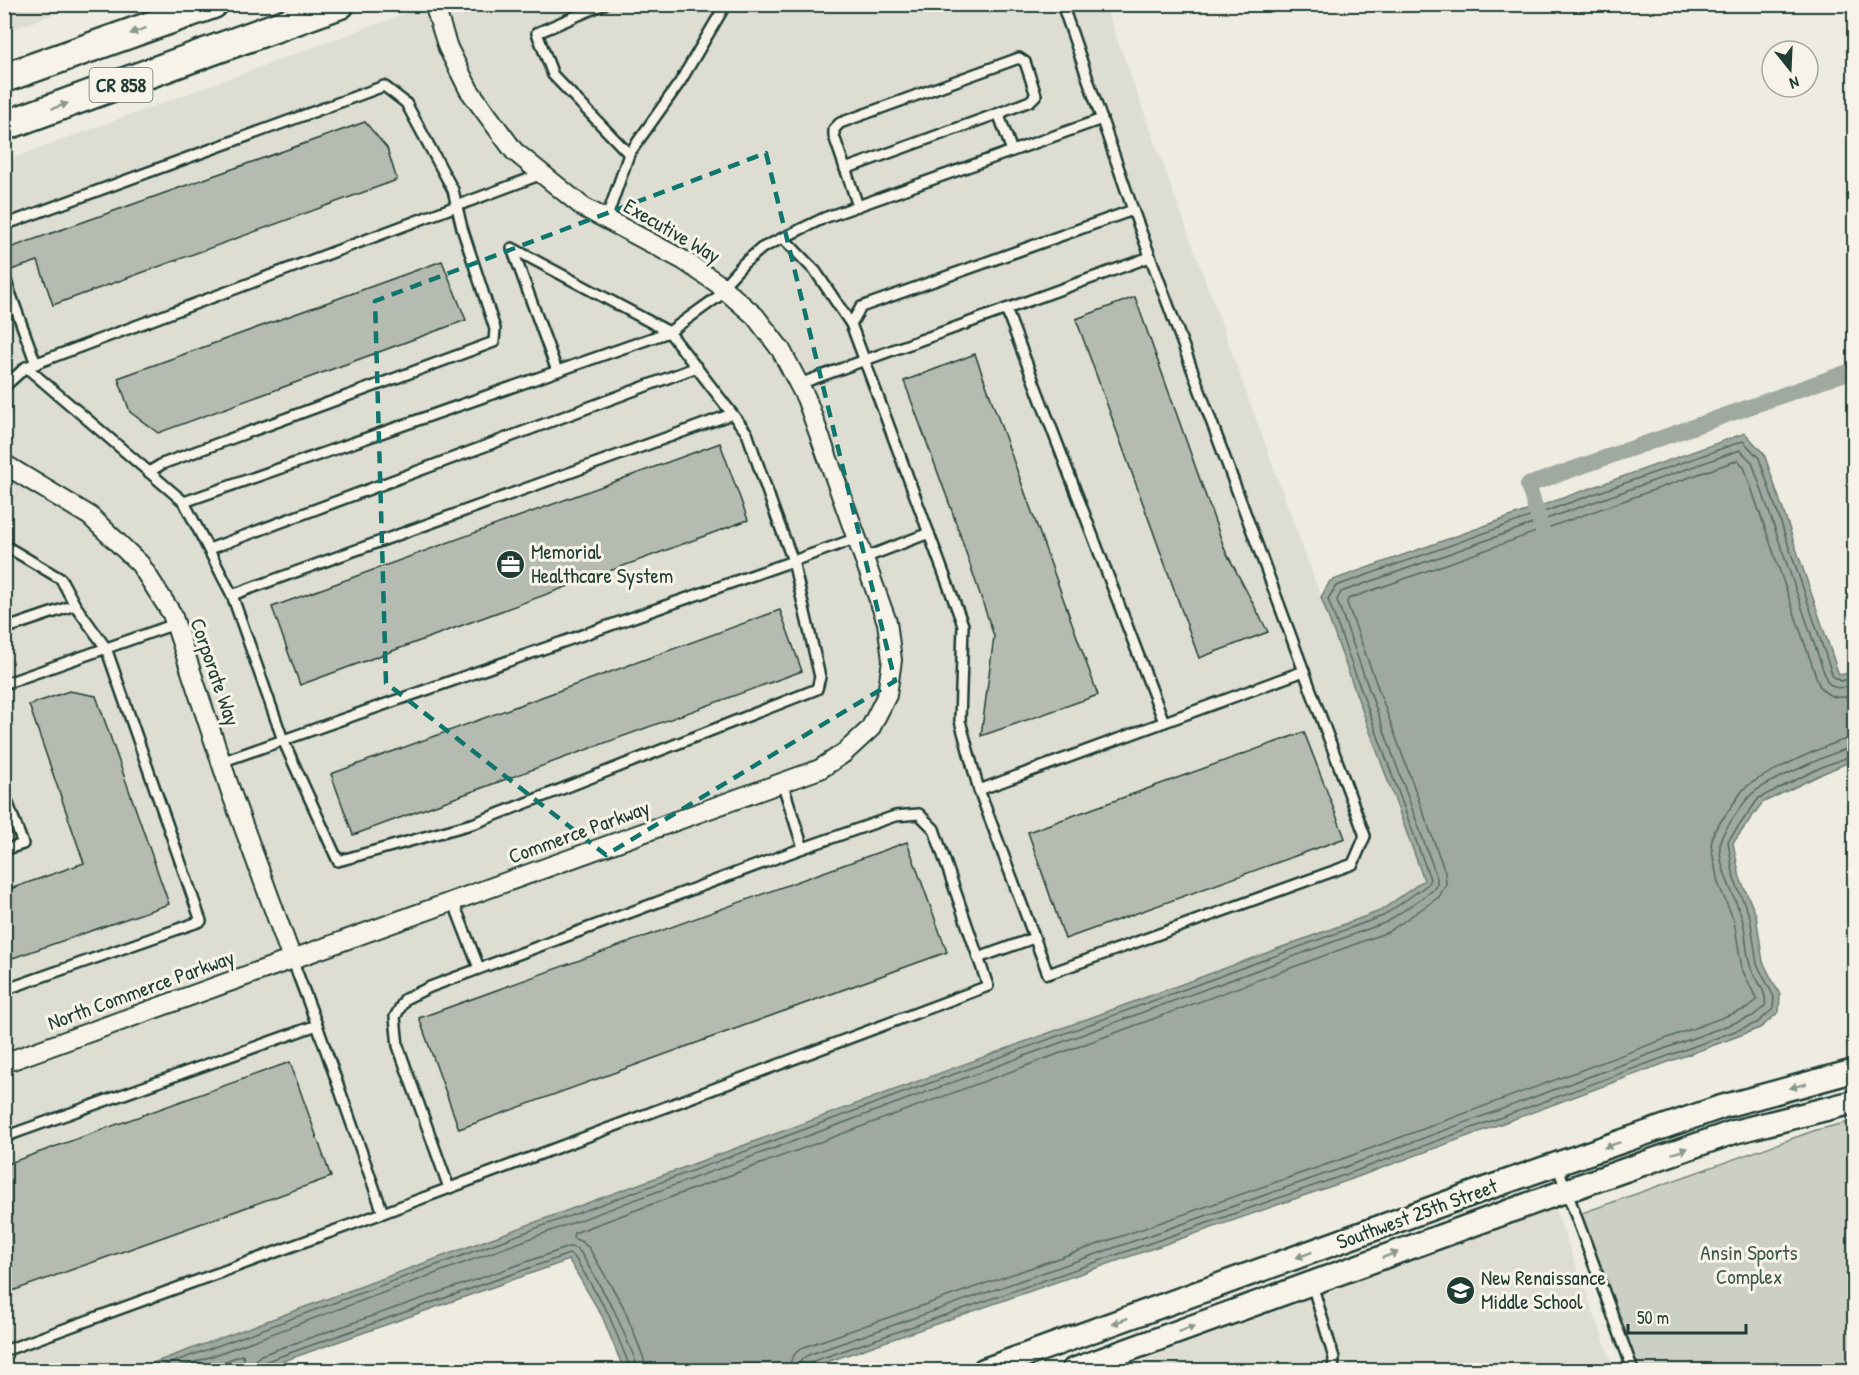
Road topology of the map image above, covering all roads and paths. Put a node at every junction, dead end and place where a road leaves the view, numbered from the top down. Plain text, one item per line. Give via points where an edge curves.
1 (213, 4) edge
2 (339, 4) edge
3 (434, 4) edge
4 (604, 4) edge
5 (726, 4) edge
6 (1062, 4) edge
7 (4, 78) edge
8 (1002, 112) junction
9 (1102, 119) junction
10 (4, 126) edge
11 (1012, 151) junction
12 (629, 154) junction
13 (845, 169) junction
14 (542, 174) junction
15 (456, 206) junction
16 (858, 206) junction
17 (1133, 210) junction
18 (606, 220) junction
19 (4, 225) edge
20 (783, 238) junction
21 (1150, 257) junction
22 (4, 276) edge
23 (724, 289) junction
24 (1006, 309) junction
25 (851, 324) junction
26 (669, 332) junction
27 (864, 360) junction
28 (31, 365) junction
29 (696, 367) junction
30 (556, 371) junction
31 (799, 384) junction
32 (5, 386) edge
33 (732, 414) junction
34 (4, 464) edge
35 (149, 472) junction
36 (184, 502) junction
37 (929, 533) junction
38 (857, 538) junction
39 (4, 545) edge
40 (209, 549) junction
41 (864, 558) junction
42 (793, 561) junction
43 (232, 595) junction
44 (75, 605) junction
45 (175, 624) junction
46 (4, 629) edge
47 (106, 648) junction
48 (1304, 671) junction
49 (4, 684) edge
50 (1164, 722) junction
51 (870, 729) joint
52 (283, 740) junction
53 (221, 762) junction
54 (782, 782) junction
55 (979, 790) junction
56 (4, 794) edge
57 (803, 848) junction
58 (4, 850) edge
59 (453, 901) junction
60 (1034, 938) junction
61 (978, 958) junction
62 (292, 959) junction
63 (479, 968) junction
64 (4, 990) edge
65 (316, 1025) junction
66 (4, 1063) edge
67 (1854, 1071) edge
68 (1854, 1102) edge
69 (4, 1137) edge
70 (1557, 1165) junction
71 (449, 1188) junction
72 (1566, 1191) junction
73 (383, 1213) junction
74 (1312, 1284) junction
75 (4, 1351) edge
76 (984, 1371) edge
77 (1073, 1371) edge
78 (1333, 1371) edge
79 (1633, 1371) edge

1 -> 7 main road, CR 858
10 -> 2 main road, CR 858
3 - 14 street, Executive Way via 448,48 469,90 514,151
4 - 12 lane via 537,33 553,75
5 - 12 lane via 680,82
6 - 9 lane
8 - 11 lane via 1000,118
8 - 13 lane
8 - 13 lane via 1036,95 1025,62 1019,58 840,123 834,136
9 - 11 lane
9 - 17 lane
11 - 16 lane
12 - 18 lane
13 - 16 lane
14 - 15 lane
14 - 18 street, Executive Way
15 - 19 lane via 453,190 406,103 384,86
15 - 28 lane
15 - 35 lane via 495,329 494,342
16 - 20 lane
17 - 21 lane
17 - 25 lane via 861,307
18 - 23 street, Executive Way via 683,260
20 - 23 lane via 744,263
20 - 25 lane via 816,273
21 - 24 lane
21 - 48 lane
22 - 28 lane
23 - 26 lane
23 - 31 street, Executive Way via 755,316 782,350
24 - 27 lane
24 - 50 lane
25 - 27 lane
26 - 29 lane
26 - 30 lane
26 - 30 lane via 512,248
27 - 31 lane
27 - 37 lane
28 - 32 lane
28 - 35 lane
29 - 33 lane
29 - 40 lane
30 - 36 lane
31 - 38 street, Executive Way
33 - 42 lane via 747,433
33 - 43 lane
34 - 45 street, Corporate Way via 90,516 140,564
35 - 36 lane
36 - 40 lane
37 - 41 lane
37 - 55 lane via 963,625 960,721
38 - 41 street, Executive Way
38 - 42 lane
39 - 44 lane via 61,579
40 - 43 lane
41 - 51 street, Executive Way via 887,622 892,660 887,695
42 - 52 lane
42 - 52 lane via 820,677 818,689 475,823 338,861
43 - 52 lane
44 - 46 lane
44 - 47 lane
45 - 47 lane
45 - 53 street, Corporate Way
47 - 49 lane
47 - 64 lane via 201,921
48 - 50 lane
48 - 60 lane via 1365,836 1353,864 1048,974
50 - 55 lane
51 - 54 street, Commerce Parkway via 820,769
52 - 53 lane
53 - 62 street, Corporate Way
54 - 57 lane
54 - 59 street, Commerce Parkway
55 - 60 lane
56 - 58 lane via 23,844
57 - 61 lane via 895,816 919,814 934,828
57 - 63 lane
59 - 62 street, Commerce Parkway
59 - 63 lane
60 - 61 lane
61 - 71 lane via 988,986
62 - 65 lane
62 - 66 street, North Commerce Parkway
63 - 71 lane via 405,999 394,1017 398,1046
65 - 69 lane
65 - 73 lane
67 -> 70 street, Southwest 25th Street via 1721,1107
72 -> 68 street, Southwest 25th Street via 1734,1132
70 - 72 lane
70 -> 76 street, Southwest 25th Street
71 - 73 lane
74 -> 72 street, Southwest 25th Street
72 - 79 lane
73 - 75 lane
77 -> 74 street, Southwest 25th Street
74 - 78 lane via 1334,1358

